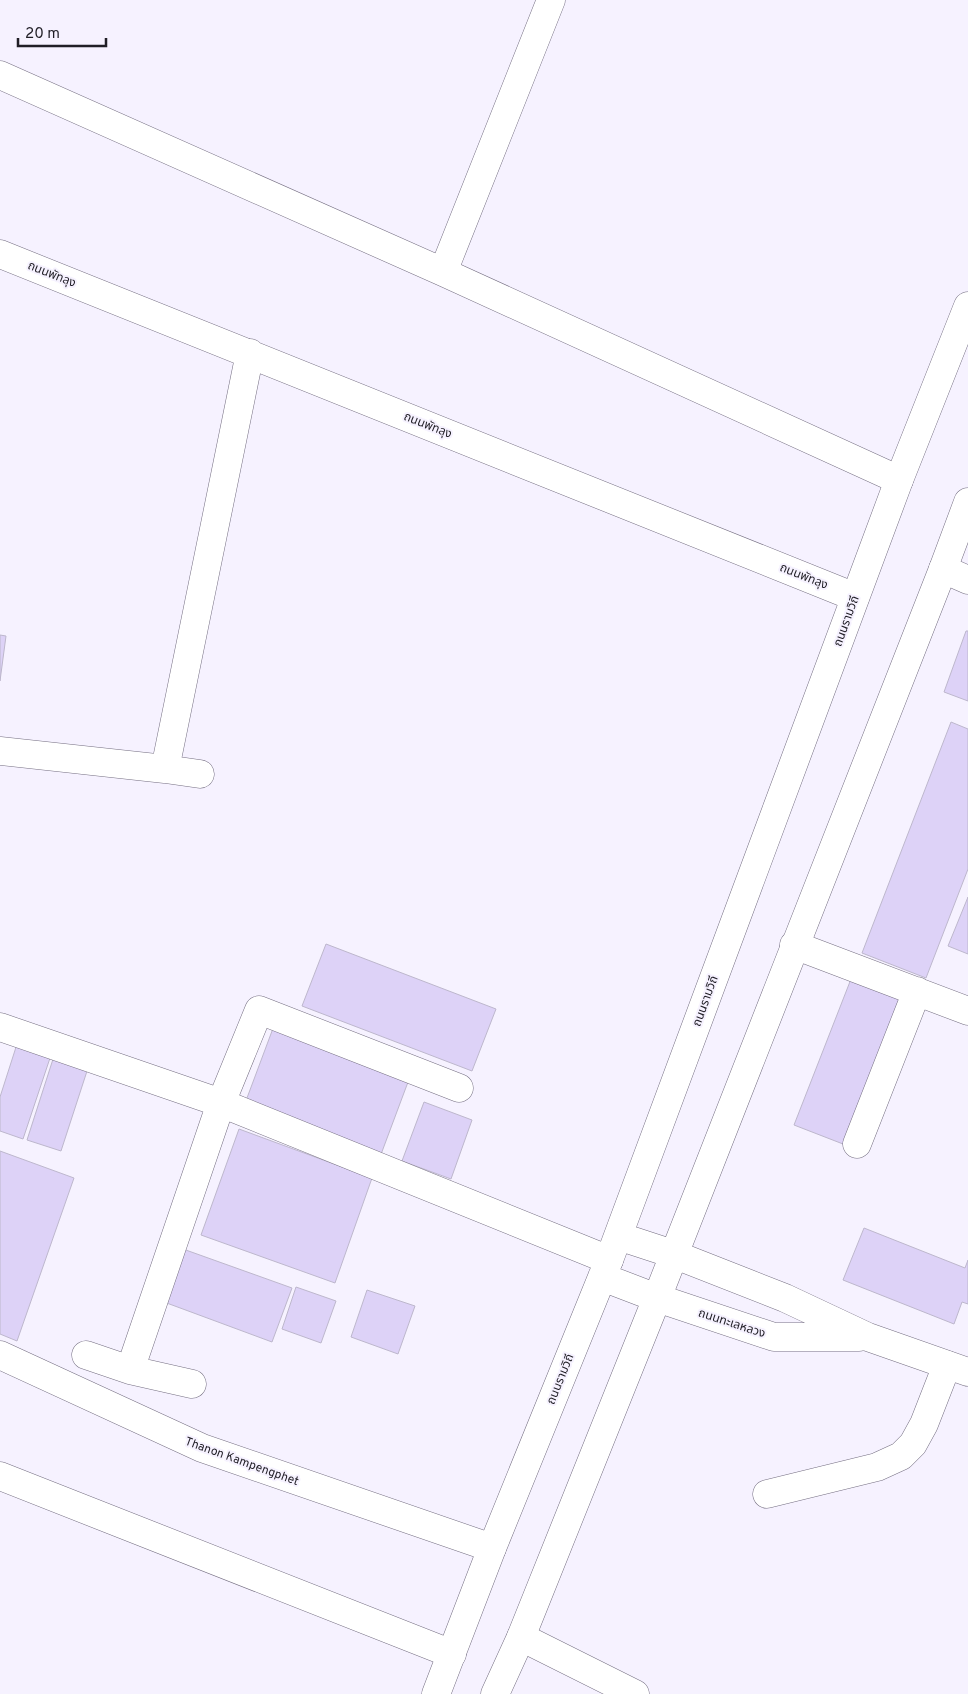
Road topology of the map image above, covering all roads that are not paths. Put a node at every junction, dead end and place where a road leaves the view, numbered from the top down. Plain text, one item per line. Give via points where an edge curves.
1 (551, 0) edge
2 (0, 75) edge
3 (0, 254) edge
4 (444, 272) junction
5 (968, 306) edge
6 (250, 353) junction
7 (899, 480) junction
8 (968, 502) edge
9 (943, 569) junction
10 (968, 580) edge
11 (855, 597) junction
12 (0, 751) edge
13 (165, 769) junction
14 (200, 774) dead end
15 (794, 945) junction
16 (917, 991) junction
17 (968, 1011) edge
18 (0, 1027) edge
19 (459, 1088) dead end
20 (221, 1103) junction
21 (856, 1144) dead end
22 (673, 1254) junction
23 (609, 1258) junction
24 (657, 1298) junction
25 (868, 1337) junction
26 (0, 1355) edge
27 (86, 1355) dead end
28 (958, 1369) edge
29 (130, 1370) junction
30 (192, 1384) dead end
31 (0, 1476) edge
32 (767, 1494) dead end
33 (492, 1548) junction
34 (521, 1637) junction
35 (452, 1654) junction
36 (436, 1694) edge
37 (496, 1694) edge
38 (636, 1694) edge

1 - 4 street
2 - 4 street
3 - 6 street, ถนนพัทลุง
4 - 7 street
5 - 7 street, ถนนรามวิถี
6 - 11 street, ถนนพัทลุง
6 - 13 street
7 - 11 street, ถนนรามวิถี
8 - 9 street
9 - 10 street
9 - 15 street
11 - 23 street, ถนนรามวิถี
12 - 13 street
13 - 14 street
15 - 16 street
15 - 22 street
16 - 17 street
16 - 21 street
18 - 20 street
19 - 20 street via 259,1010
20 - 23 street
20 - 29 street
22 - 23 street, ถนนทะเลหลวง
22 - 24 street
22 - 25 street, ถนนทะเลหลวง via 785,1298
23 - 24 street, ถนนทะเลหลวง
23 - 33 street, ถนนรามวิถี
24 - 25 street, ถนนทะเลหลวง via 774,1337
24 - 34 street
25 - 28 street, ถนนทะเลหลวง
26 - 33 street, Thanon Kampengphet via 202,1448
27 - 29 street
28 - 32 street via 914,1444 901,1456 878,1467
29 - 30 street
31 - 35 street
33 - 35 street, ถนนรามวิถี
34 - 37 street
34 - 38 street
35 - 36 street, ถนนรามวิถี

